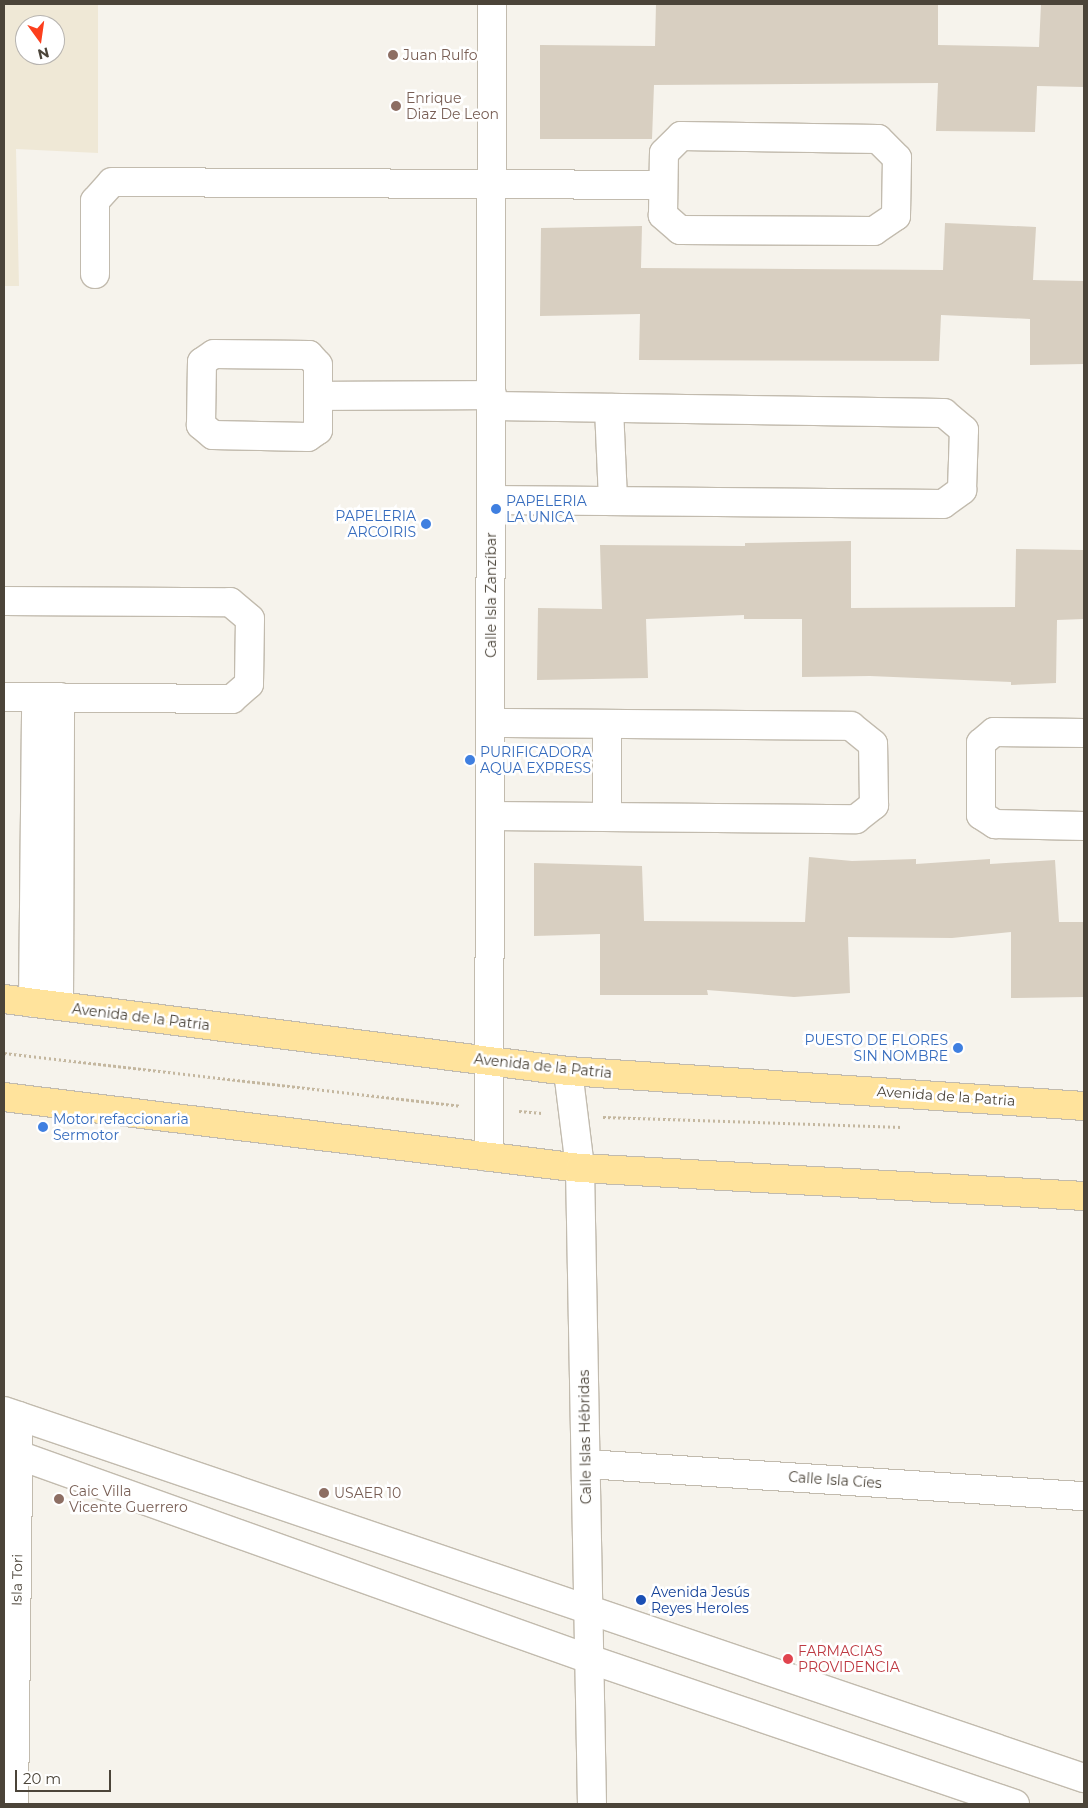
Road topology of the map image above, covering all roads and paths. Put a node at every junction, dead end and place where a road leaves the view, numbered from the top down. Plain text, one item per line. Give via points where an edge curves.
1 (492, 4) edge
2 (492, 186) junction
3 (663, 186) junction
4 (95, 274) dead end
5 (318, 396) junction
6 (492, 401) junction
7 (609, 408) junction
8 (491, 500) junction
9 (613, 501) junction
10 (4, 601) edge
11 (4, 697) edge
12 (48, 697) junction
13 (491, 723) junction
14 (607, 724) junction
15 (1084, 733) edge
16 (491, 816) junction
17 (607, 817) junction
18 (1084, 826) edge
19 (4, 999) edge
20 (46, 1005) junction
21 (489, 1061) junction
22 (568, 1071) junction
23 (4, 1097) edge
24 (1084, 1106) edge
25 (489, 1157) junction
26 (580, 1168) junction
27 (1084, 1196) edge
28 (11, 1414) edge
29 (11, 1453) edge
30 (586, 1464) junction
31 (1084, 1496) edge
32 (10, 1608) edge
33 (588, 1610) junction
34 (590, 1659) junction
35 (1084, 1778) edge
36 (14, 1804) edge
37 (592, 1804) edge
38 (1015, 1804) edge

1 - 2 street, Calle Isla Zanzíbar
2 - 3 street
2 - 4 street via 112,182 95,201
2 - 6 street, Calle Isla Zanzíbar
3 - 3 street via 664,153 681,136 878,139 897,158 896,216 874,231 680,230 662,215
5 - 5 street via 318,430 308,437 213,436 201,425 202,362 214,354 309,355 318,365
5 - 6 street
6 - 7 street
6 - 8 street, Calle Isla Zanzíbar
7 - 9 street
7 - 9 street via 944,413 964,430 962,490 943,504
8 - 9 street
8 - 13 street, Calle Isla Zanzíbar
10 - 12 street via 230,602 250,619 249,684 232,699
11 - 12 street
12 - 20 street
13 - 14 street
13 - 16 street, Calle Isla Zanzíbar
14 - 17 street
14 - 17 street via 851,726 873,744 874,805 856,819
15 - 18 street via 994,732 981,743 981,815 995,824
16 - 17 street
16 - 21 street, Calle Isla Zanzíbar
19 - 20 main road, Avenida de la Patria
20 - 21 main road, Avenida de la Patria
21 - 22 main road, Avenida de la Patria
21 - 25 street, Calle Isla Zanzíbar
22 - 24 main road, Avenida de la Patria
22 - 26 street, Calle Islas Hébridas
23 - 25 main road
25 - 26 main road
26 - 27 main road
26 - 30 street, Calle Islas Hébridas
28 - 29 street, Isla Tori
28 - 33 street
29 - 32 street, Isla Tori
29 - 34 street
30 - 31 street, Calle Isla Cíes
30 - 33 street, Calle Islas Hébridas
32 - 36 street, Isla Tori
33 - 34 street, Calle Islas Hébridas
33 - 35 street
34 - 37 street, Calle Islas Hébridas
34 - 38 street

